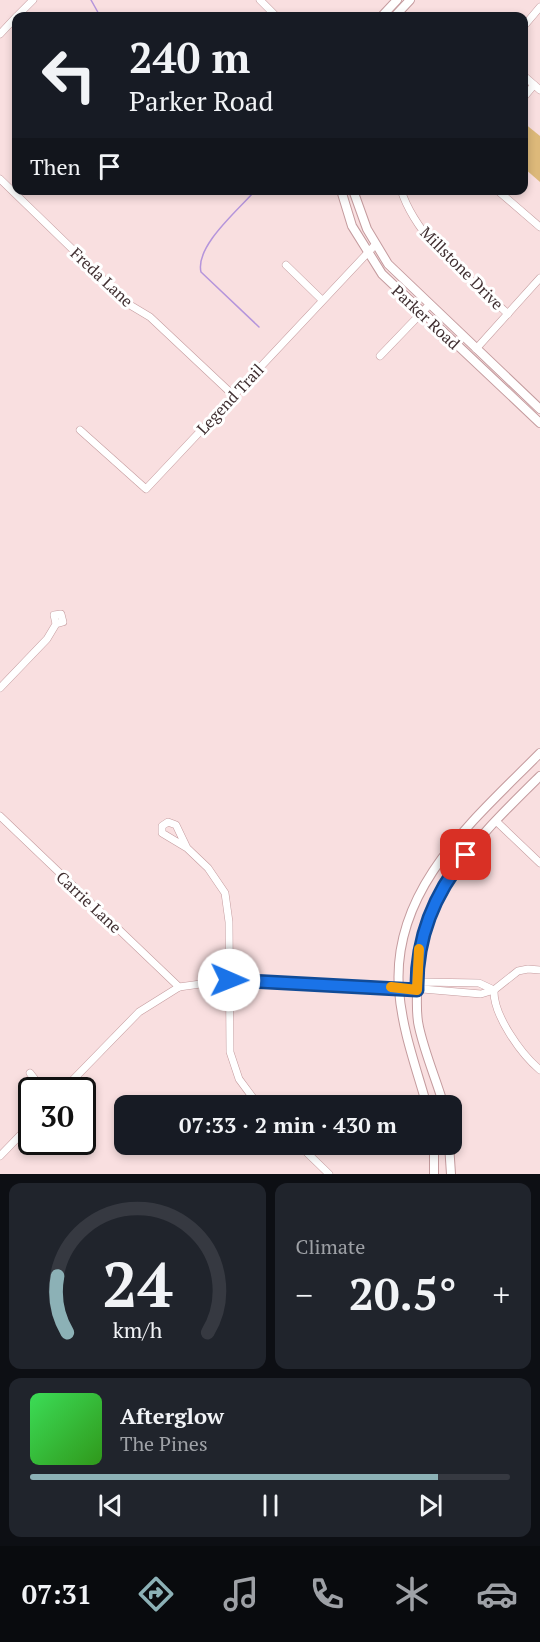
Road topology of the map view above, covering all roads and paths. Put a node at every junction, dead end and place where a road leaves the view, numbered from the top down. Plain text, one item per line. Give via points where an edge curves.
1 (33, 0) edge
2 (260, 0) edge
3 (397, 0) edge
4 (410, 0) edge
5 (540, 7) edge
6 (22, 12) edge
7 (272, 12) edge
8 (386, 12) edge
9 (399, 12) edge
10 (528, 21) edge
11 (12, 22) edge
12 (0, 34) edge
13 (528, 80) edge
14 (534, 85) junction
15 (540, 90) edge
16 (528, 92) edge
17 (0, 179) edge
18 (12, 191) edge
19 (17, 195) edge
20 (343, 195) edge
21 (355, 195) edge
22 (403, 195) edge
23 (503, 195) edge
24 (540, 227) edge
25 (375, 245) junction
26 (368, 253) junction
27 (286, 265) dead end
28 (540, 278) edge
29 (322, 300) junction
30 (430, 304) junction
31 (422, 313) junction
32 (508, 314) junction
33 (476, 349) junction
34 (380, 356) dead end
35 (233, 395) junction
36 (540, 409) edge
37 (540, 423) edge
38 (80, 430) dead end
39 (56, 624) dead end
40 (0, 688) edge
41 (540, 753) edge
42 (540, 776) edge
43 (0, 816) edge
44 (496, 822) junction
45 (187, 848) dead end
46 (540, 862) edge
47 (540, 970) edge
48 (229, 980) junction
49 (179, 987) junction
50 (399, 987) junction
51 (417, 990) junction
52 (494, 990) junction
53 (540, 1070) edge
54 (30, 1073) dead end
55 (33, 1077) edge
56 (76, 1077) edge
57 (251, 1095) edge
58 (424, 1095) edge
59 (441, 1095) edge
60 (18, 1137) edge
61 (309, 1155) edge
62 (434, 1155) edge
63 (450, 1155) edge
64 (0, 1156) edge
65 (329, 1174) edge
66 (434, 1174) edge
67 (451, 1174) edge

1 - 6 street
2 - 7 street
3 - 8 main road
4 - 9 main road
5 - 10 street
11 - 12 street
13 - 14 street
14 - 15 street
14 - 16 street
17 - 18 street, Freda Lane
19 - 35 street, Freda Lane via 130,305 150,317
20 - 26 main road, Parker Road via 352,225
21 - 25 main road, Parker Road
22 - 32 street, Millstone Drive via 415,222 434,244
23 - 24 street
25 - 26 street, Legend Trail
25 - 30 main road, Parker Road via 388,264
26 - 29 street, Legend Trail
26 - 31 main road, Parker Road via 391,284
27 - 29 street
28 - 32 street
29 - 35 street, Legend Trail
30 - 31 street
30 - 33 main road, Parker Road
31 - 34 street
31 - 37 main road, Parker Road
32 - 33 street
33 - 36 main road, Parker Road
35 - 38 street, Legend Trail via 146,489
39 - 40 street via 47,639
41 - 50 main road via 464,830 431,873 405,928
42 - 44 main road
43 - 49 street, Carrie Lane
44 - 46 street
44 - 51 main road via 441,890 423,933
45 - 48 street via 208,868 225,893
47 - 52 street via 518,971
48 - 49 street
48 - 50 street
48 - 57 street via 230,1052 239,1079
49 - 56 street via 140,1012
50 - 51 street
50 - 58 main road via 406,1036
51 - 52 street via 480,994
51 - 59 main road via 419,1026
52 - 53 street via 494,999 512,1038
54 - 55 street
60 - 64 street
61 - 65 street
62 - 66 main road
63 - 67 main road

